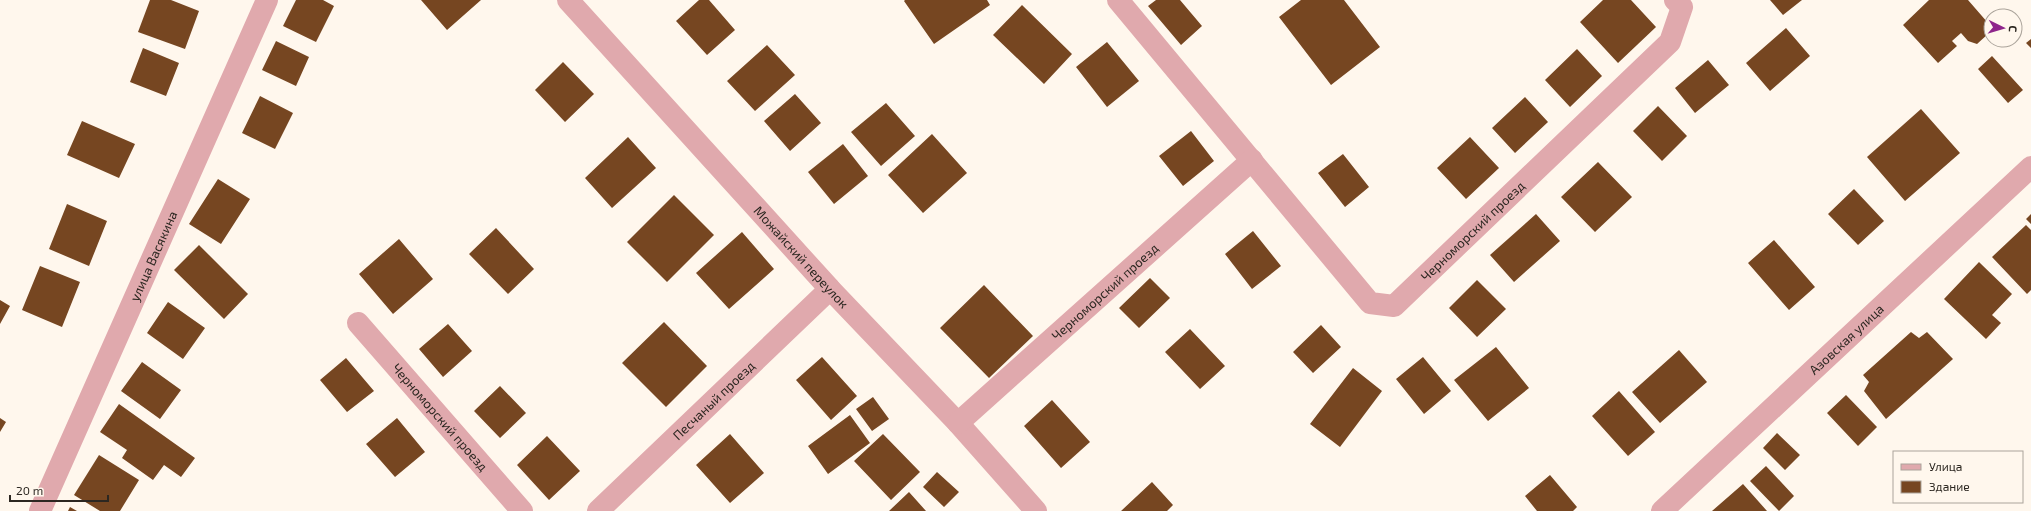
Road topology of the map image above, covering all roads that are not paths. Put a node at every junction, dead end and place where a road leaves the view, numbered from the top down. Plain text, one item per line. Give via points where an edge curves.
1 (267, 0) edge
2 (568, 0) edge
3 (1118, 0) edge
4 (1675, 0) edge
5 (1252, 160) junction
6 (2031, 167) edge
7 (830, 289) junction
8 (358, 322) dead end
9 (958, 423) junction
10 (40, 511) edge
11 (522, 511) edge
12 (598, 511) edge
13 (1036, 511) edge
14 (1662, 511) edge

1 - 10 street, улица Васякина
2 - 7 street, Можайский переулок
3 - 5 street, Черноморский проезд
4 - 5 street, Черноморский проезд via 1682,7 1670,42 1394,306 1370,303
5 - 9 street, Черноморский проезд
6 - 14 street, Азовская улица
7 - 9 street, Можайский переулок
7 - 12 street, Песчаный проезд
8 - 11 street, Черноморский проезд
9 - 13 street, Можайский переулок

